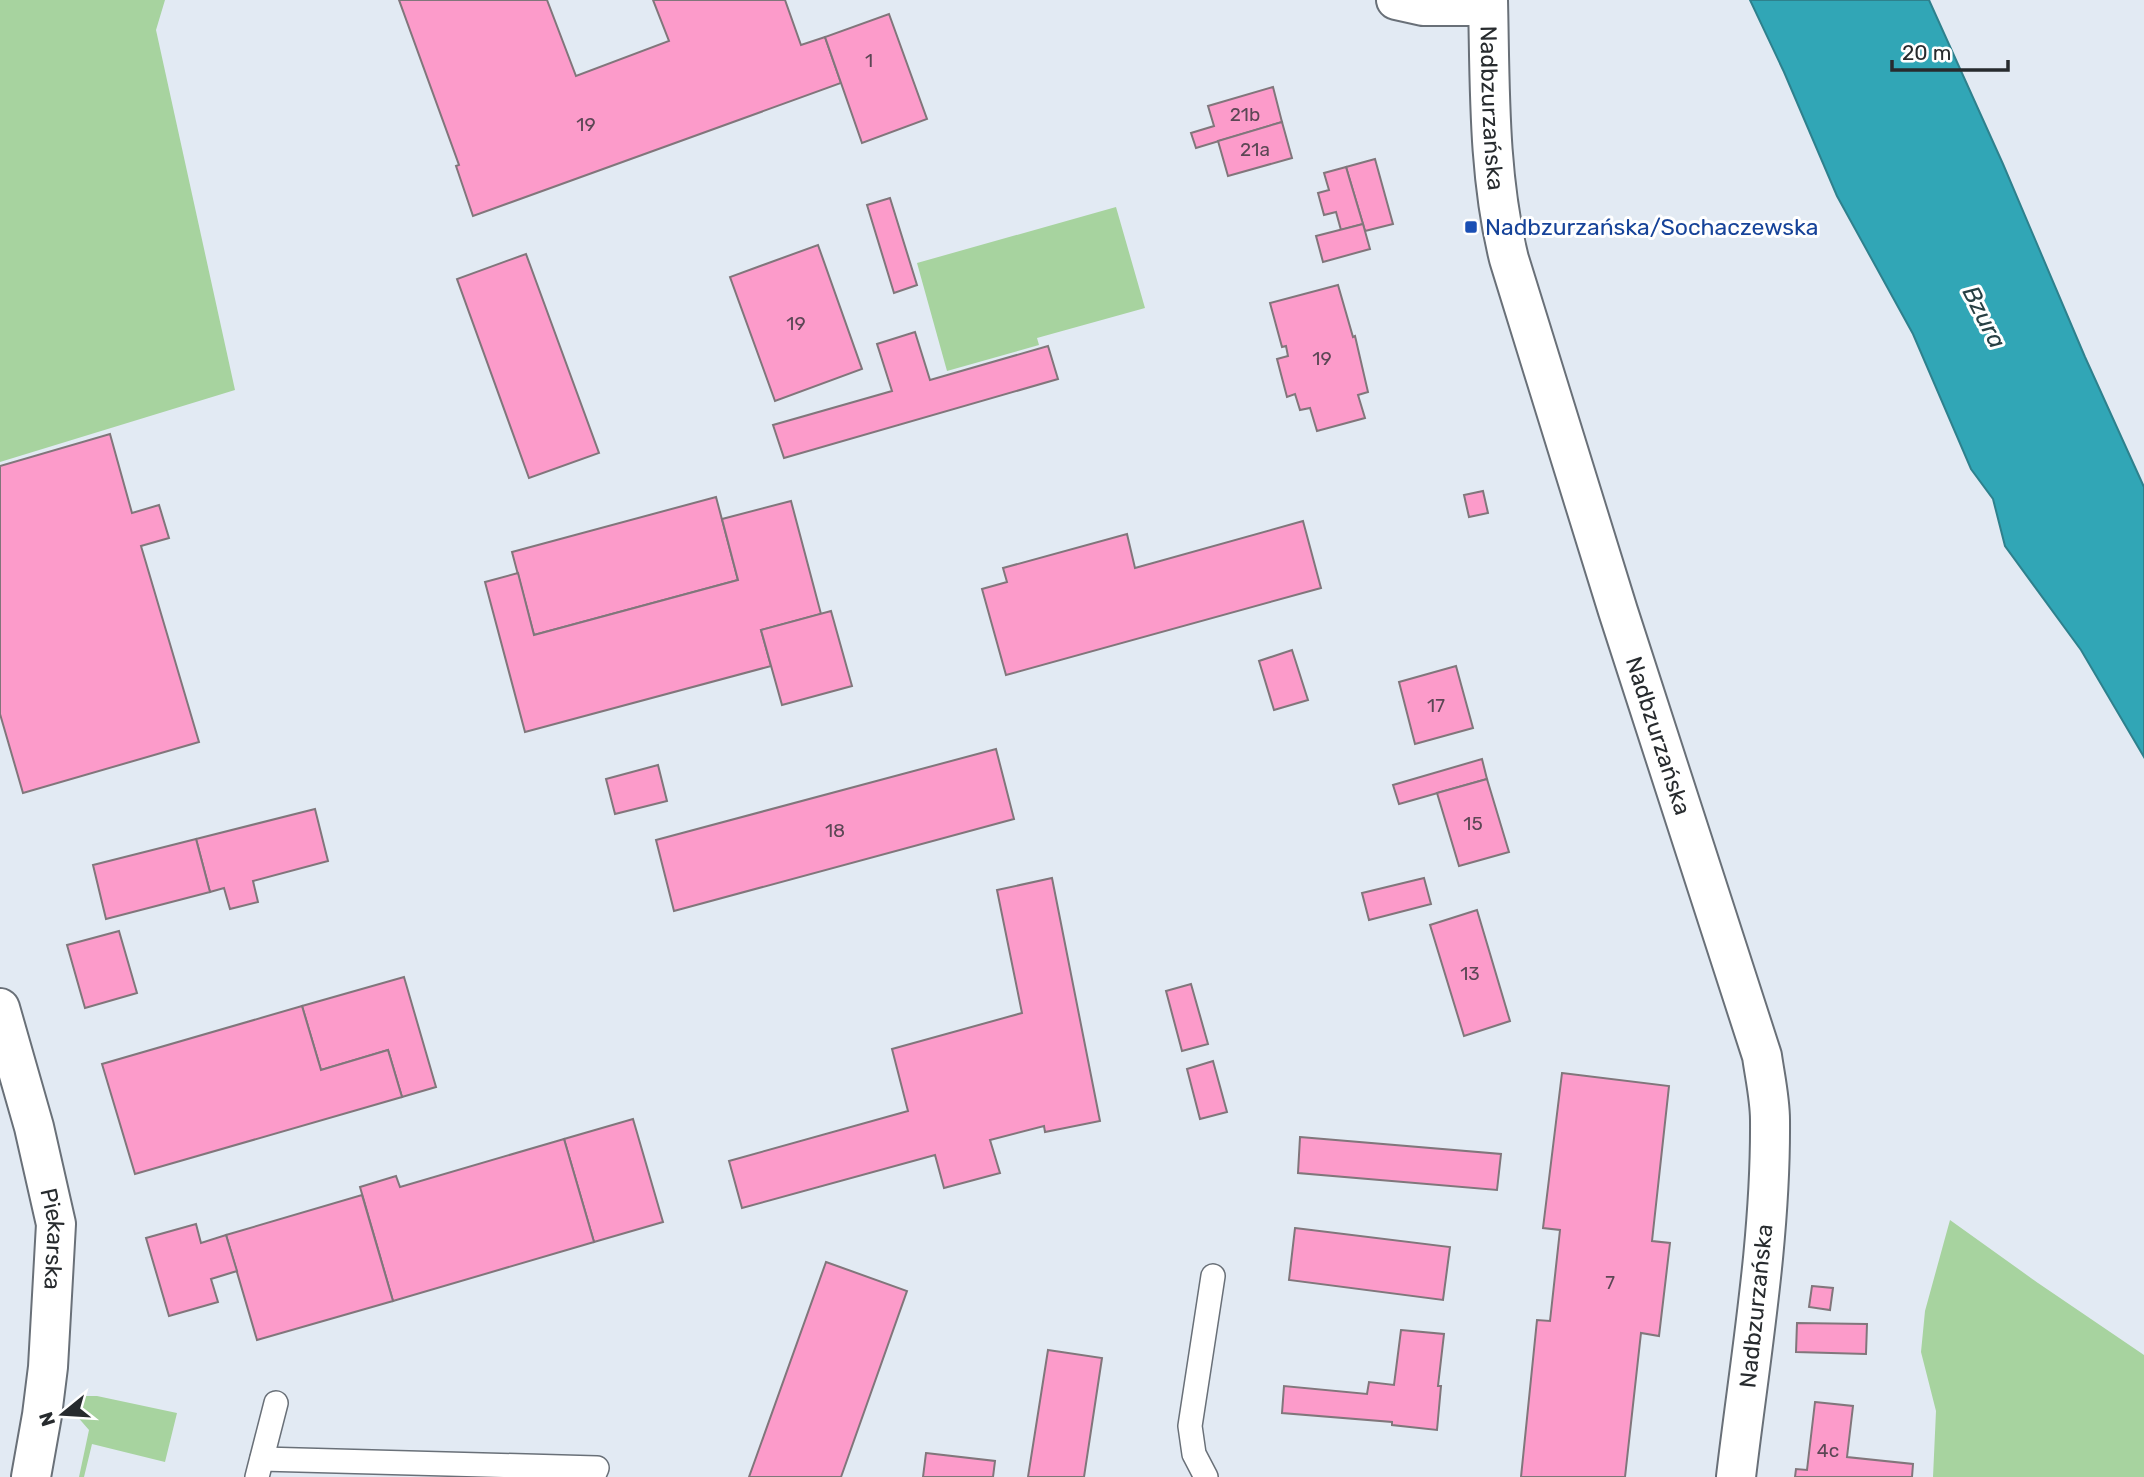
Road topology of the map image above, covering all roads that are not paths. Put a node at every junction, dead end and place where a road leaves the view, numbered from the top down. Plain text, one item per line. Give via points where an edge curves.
1 (1396, 0) edge
2 (1488, 3) edge
3 (0, 1007) edge
4 (1213, 1276) dead end
5 (276, 1403) dead end
6 (260, 1468) edge
7 (31, 1477) edge
8 (593, 1477) edge
9 (1206, 1477) edge
10 (1736, 1477) edge

1 - 2 street via 1423,6
2 - 10 street, Nadbzurzańska via 1493,148 1509,259 1762,1056 1770,1117 1768,1187
3 - 7 street, Piekarska via 55,1224 48,1367
4 - 9 lane via 1190,1426 1194,1454
5 - 6 lane
6 - 8 lane via 597,1468

